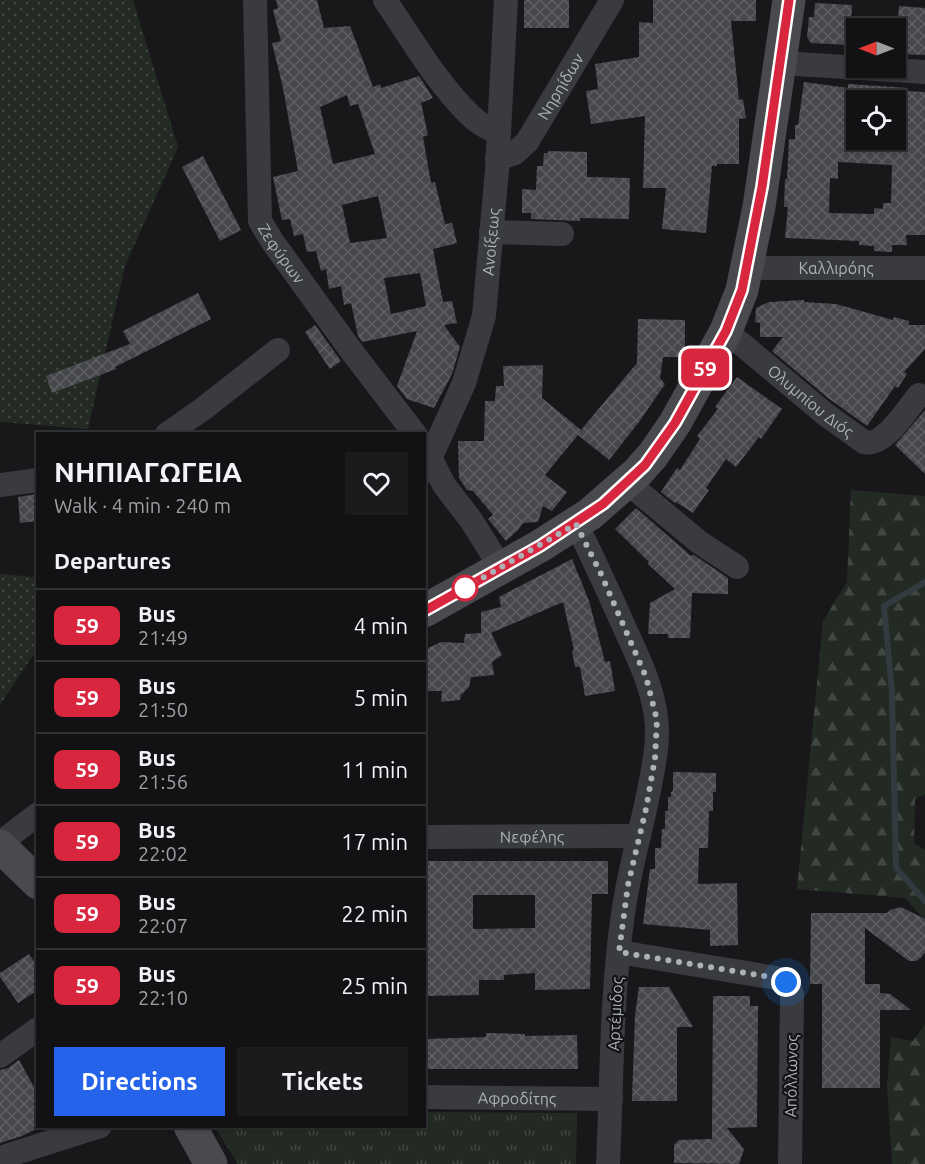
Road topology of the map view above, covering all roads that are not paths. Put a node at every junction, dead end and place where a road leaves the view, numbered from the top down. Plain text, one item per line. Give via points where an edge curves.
1 (255, 0) edge
2 (385, 0) edge
3 (506, 0) edge
4 (612, 0) edge
5 (789, 0) edge
6 (781, 63) junction
7 (925, 72) edge
8 (499, 134) junction
9 (497, 159) junction
10 (491, 232) junction
11 (562, 234) dead end
12 (747, 268) junction
13 (925, 268) edge
14 (726, 331) junction
15 (278, 350) dead end
16 (919, 395) dead end
17 (170, 432) edge
18 (413, 432) edge
19 (427, 459) edge
20 (36, 480) edge
21 (628, 483) junction
22 (0, 485) edge
23 (576, 524) junction
24 (737, 567) dead end
25 (501, 568) junction
26 (426, 610) edge
27 (36, 816) edge
28 (639, 836) junction
29 (426, 837) edge
30 (2, 850) edge
31 (36, 878) edge
32 (619, 952) junction
33 (36, 1030) edge
34 (0, 1056) edge
35 (426, 1097) edge
36 (611, 1099) junction
37 (94, 1128) edge
38 (191, 1128) edge
39 (0, 1158) edge
40 (210, 1164) edge
41 (608, 1164) edge
42 (790, 1164) edge

1 - 18 street, Ζεφύρων via 260,221
2 - 8 street via 464,109
3 - 8 street, Ανοίξεως
4 - 9 street, Νηρηίδων via 527,142 514,153
5 - 6 street
6 - 7 street
6 - 12 street
8 - 9 street, Ανοίξεως
9 - 10 street, Ανοίξεως
10 - 11 street
10 - 19 street, Ανοίξεως via 484,316 460,391
12 - 13 street, Καλλιρόης
12 - 14 street
14 - 16 street, Ολυμπίου Διός via 839,426 868,443 882,439
14 - 21 street via 675,423 653,456
15 - 17 street
19 - 25 street
20 - 22 street
21 - 23 street
21 - 24 street via 699,542
23 - 25 street
23 - 28 street, Αρτέμιδος via 653,698 656,748
25 - 26 street
27 - 30 street
28 - 29 street, Νεφέλης
28 - 32 street, Αρτέμιδος
30 - 31 street
32 - 36 street, Αρτέμιδος
32 - 42 street, Απόλλωνος via 776,978 791,988
33 - 34 street
35 - 36 street, Αφροδίτης
36 - 41 street, Αρτέμιδος
37 - 39 street
38 - 40 street

